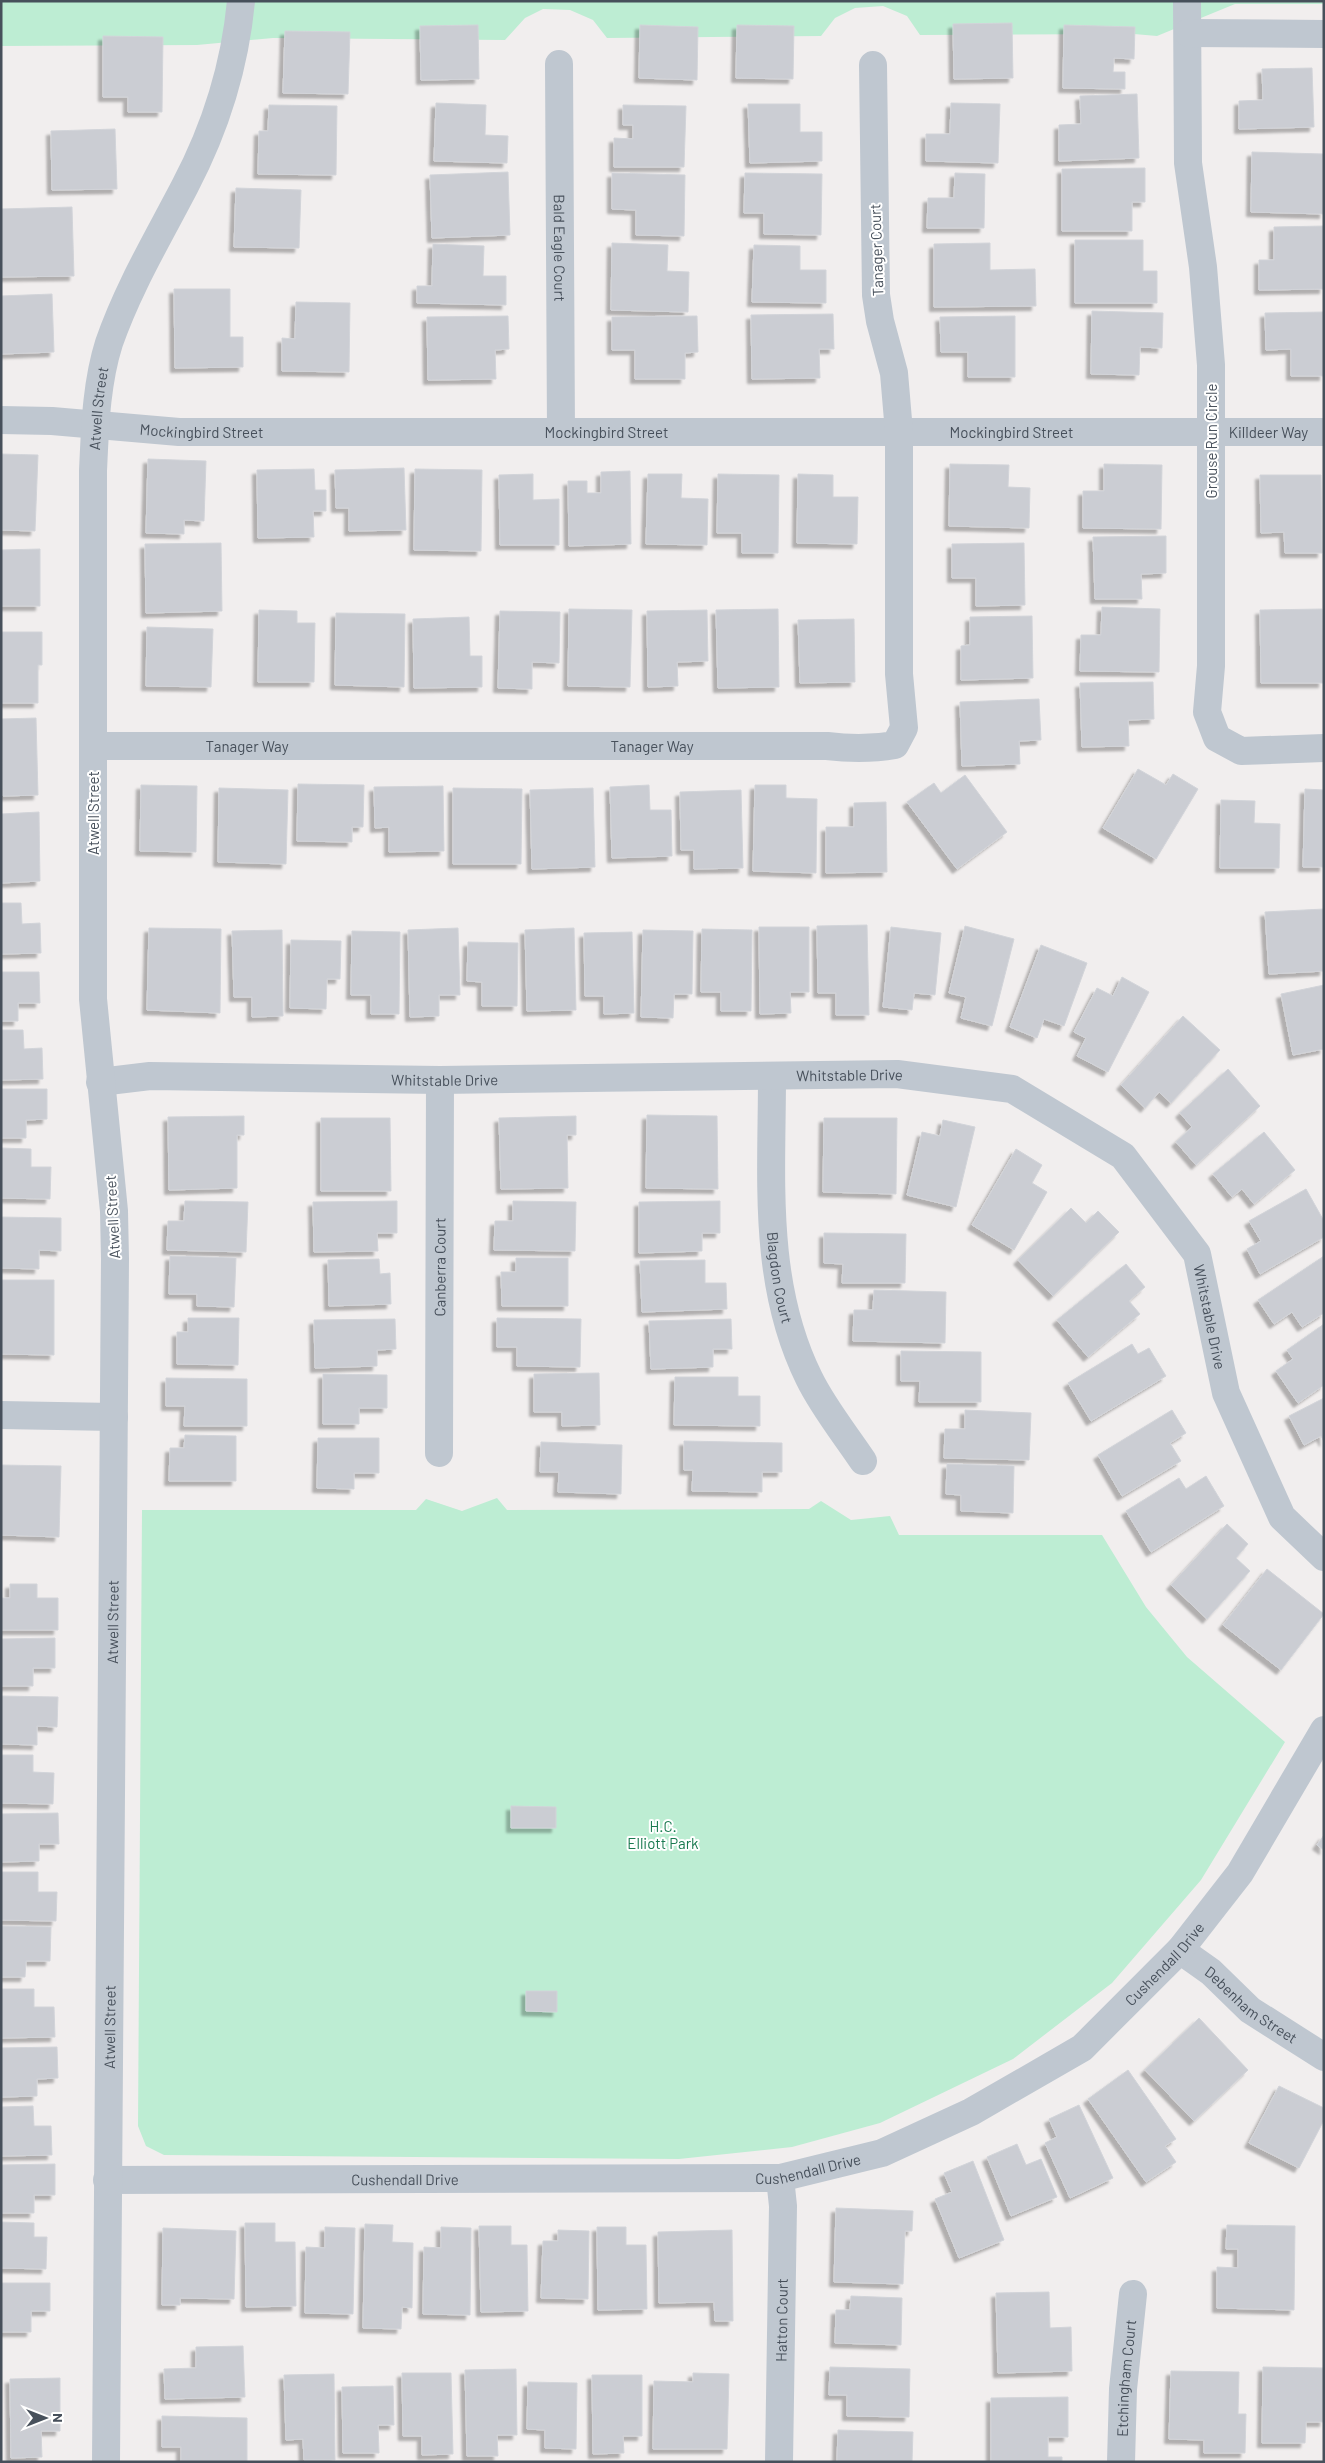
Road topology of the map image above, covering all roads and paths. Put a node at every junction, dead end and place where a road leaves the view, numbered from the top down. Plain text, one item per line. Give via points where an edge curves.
1 (241, 1) edge
2 (1187, 1) edge
3 (1188, 33) junction
4 (1324, 34) edge
5 (558, 64) dead end
6 (873, 65) dead end
7 (1, 420) edge
8 (95, 425) junction
9 (1212, 431) junction
10 (561, 432) junction
11 (900, 432) junction
12 (1324, 432) edge
13 (93, 746) junction
14 (1324, 748) edge
15 (772, 1076) junction
16 (440, 1080) junction
17 (100, 1082) junction
18 (1, 1415) edge
19 (114, 1417) junction
20 (439, 1453) dead end
21 (863, 1461) dead end
22 (1324, 1556) edge
23 (1324, 1730) edge
24 (1180, 1950) junction
25 (1324, 2057) edge
26 (780, 2178) junction
27 (107, 2180) junction
28 (1133, 2294) dead end
29 (106, 2462) edge
30 (780, 2462) edge
31 (1121, 2462) edge

1 - 8 street, Atwell Street via 226,84 207,138 136,277 109,345 101,374
2 - 3 street, Grouse Run Circle
3 - 4 street
3 - 9 street, Grouse Run Circle via 1188,163 1206,292
5 - 10 street, Bald Eagle Court
6 - 11 street, Tanager Court via 876,295 894,374
7 - 8 street, Mockingbird Street
8 - 10 street, Mockingbird Street via 179,432
8 - 13 street, Atwell Street
9 - 11 street, Mockingbird Street
9 - 12 street, Killdeer Way
9 - 14 street, Grouse Run Circle via 1212,666 1207,712 1217,738 1241,751
10 - 11 street, Mockingbird Street
11 - 13 street, Tanager Way via 900,674 904,728 895,745 875,749 827,746
13 - 17 street, Atwell Street via 93,999
15 - 16 street, Whitstable Drive
15 - 21 street, Blagdon Court via 772,1246 783,1309 809,1379
15 - 22 street, Whitstable Drive via 897,1074 1012,1089 1123,1156 1197,1254 1226,1393 1282,1517
16 - 17 street, Whitstable Drive via 150,1076
16 - 20 street, Canberra Court
17 - 19 street, Atwell Street via 114,1211
18 - 19 street
19 - 27 street, Atwell Street
23 - 24 street, Cushendall Drive via 1240,1873
24 - 25 street, Debenham Street via 1211,1972 1250,2010
24 - 26 street, Cushendall Drive via 1082,2048 971,2112 882,2153
26 - 27 street, Cushendall Drive
26 - 30 street, Hatton Court via 783,2206
27 - 29 street, Atwell Street
28 - 31 street, Etchingham Court via 1123,2389

